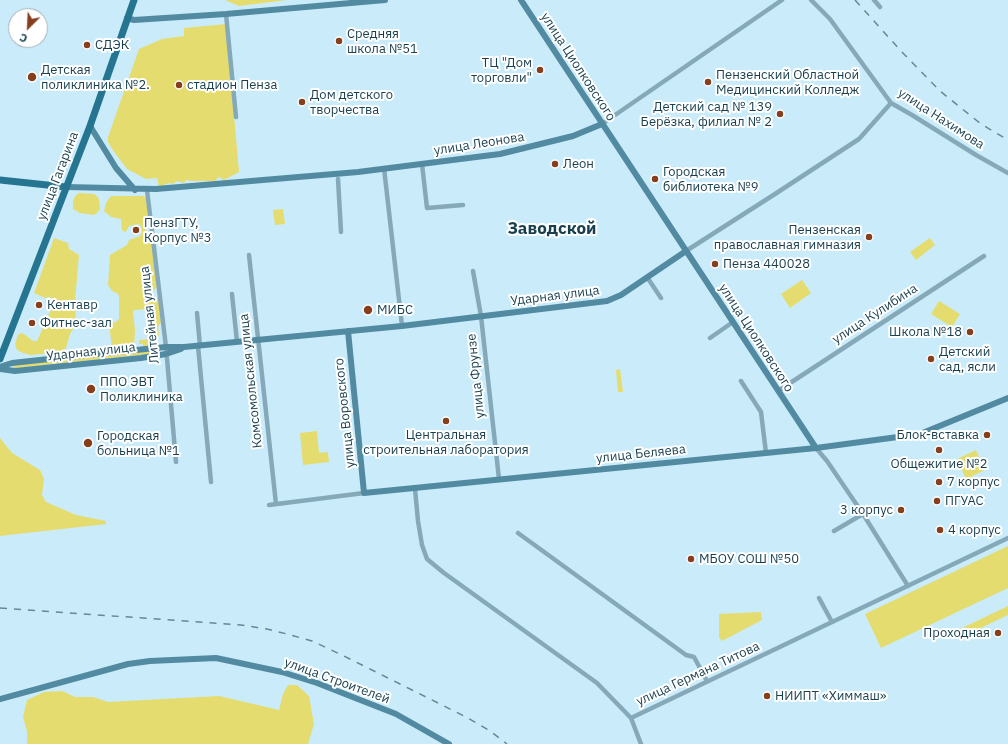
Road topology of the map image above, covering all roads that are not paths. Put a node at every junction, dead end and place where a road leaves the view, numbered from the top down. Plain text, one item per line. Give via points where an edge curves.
1 (134, 0) edge
2 (385, 0) edge
3 (521, 0) edge
4 (782, 0) edge
5 (811, 0) edge
6 (874, 0) edge
7 (880, 7) dead end
8 (226, 14) junction
9 (127, 18) junction
10 (891, 103) junction
11 (236, 117) dead end
12 (602, 124) junction
13 (90, 126) junction
14 (422, 164) junction
15 (384, 168) junction
16 (1008, 173) edge
17 (338, 178) dead end
18 (0, 180) edge
19 (66, 187) junction
20 (137, 190) junction
21 (147, 190) junction
22 (463, 205) dead end
23 (342, 232) dead end
24 (686, 251) junction
25 (249, 255) dead end
26 (984, 256) dead end
27 (473, 271) dead end
28 (647, 276) junction
29 (232, 294) dead end
30 (661, 298) dead end
31 (197, 313) dead end
32 (481, 316) junction
33 (733, 322) junction
34 (402, 326) junction
35 (348, 331) junction
36 (710, 338) dead end
37 (258, 340) junction
38 (237, 342) junction
39 (199, 346) junction
40 (166, 347) junction
41 (184, 347) junction
42 (166, 354) junction
43 (0, 359) edge
44 (0, 368) edge
45 (8, 368) junction
46 (740, 381) dead end
47 (778, 391) junction
48 (1008, 398) edge
49 (816, 448) junction
50 (766, 453) junction
51 (176, 462) dead end
52 (499, 479) junction
53 (210, 482) dead end
54 (415, 489) junction
55 (364, 493) junction
56 (276, 504) junction
57 (269, 505) dead end
58 (863, 514) junction
59 (834, 531) dead end
60 (518, 533) dead end
61 (1008, 538) edge
62 (908, 586) junction
63 (818, 598) dead end
64 (832, 622) junction
65 (707, 681) junction
66 (0, 699) edge
67 (631, 718) junction
68 (449, 744) edge
69 (641, 744) edge

1 - 9 main road, улица Гагарина
2 - 8 main road
3 - 12 main road, улица Циолковского
4 - 12 street, улица Леонова
5 - 10 street, улица Нахимова via 830,19
6 - 7 street
8 - 9 main road via 134,20
8 - 11 street
9 - 13 main road, улица Гагарина
10 - 16 street, улица Нахимова
10 - 24 street, Ударная улица via 859,139
12 - 14 main road, улица Леонова via 573,136 500,154
12 - 24 main road, улица Циолковского
13 - 19 main road, улица Гагарина
13 - 20 main road via 116,168
14 - 15 main road, улица Леонова
14 - 22 street via 427,208
15 - 21 main road, улица Леонова
15 - 34 street
17 - 23 street
18 - 19 main road
19 - 20 main road, улица Леонова
19 - 43 main road, улица Гагарина
20 - 21 main road, улица Леонова
21 - 40 street, Литейная улица
24 - 28 main road, Ударная улица
24 - 33 main road, улица Циолковского
25 - 37 street, Комсомольская улица
26 - 47 street, улица Кулибина
27 - 32 street, улица Фрунзе
28 - 30 street
28 - 32 main road, Ударная улица via 621,295 607,301
29 - 38 street
31 - 39 street
32 - 34 main road, Ударная улица
32 - 52 street, улица Фрунзе
33 - 36 street
33 - 47 main road, улица Циолковского
34 - 35 main road, Ударная улица
35 - 37 main road, Ударная улица
35 - 55 main road, улица Воровского
37 - 38 main road, Ударная улица
37 - 56 street, Комсомольская улица
38 - 39 main road, Ударная улица
39 - 41 main road, Ударная улица
39 - 53 street
40 - 41 main road, Ударная улица
40 - 42 street, Литейная улица
40 - 45 main road, Ударная улица via 12,363
41 - 42 main road, Ударная улица
42 - 45 main road, Ударная улица via 15,371
42 - 51 street, Литейная улица
44 - 45 main road, Ударная улица
46 - 50 street via 761,412
47 - 49 main road, улица Циолковского
48 - 49 main road, улица Беляева via 920,434
49 - 50 main road, улица Беляева
49 - 58 street, улица Циолковского
50 - 52 main road, улица Беляева
52 - 54 main road, улица Беляева
54 - 55 main road, улица Беляева
54 - 67 street, улица Германа Титова via 422,545 427,559 596,683
55 - 56 street, улица Беляева
56 - 57 street, улица Беляева
58 - 59 street
58 - 62 street, улица Циолковского
60 - 65 street via 686,655 694,658
61 - 62 street, улица Германа Титова
62 - 64 street, улица Германа Титова
63 - 64 street
64 - 65 street, улица Германа Титова
65 - 67 street, улица Германа Титова
66 - 68 main road, улица Строителей via 128,664 216,658 282,672 317,683 396,714
67 - 69 street

